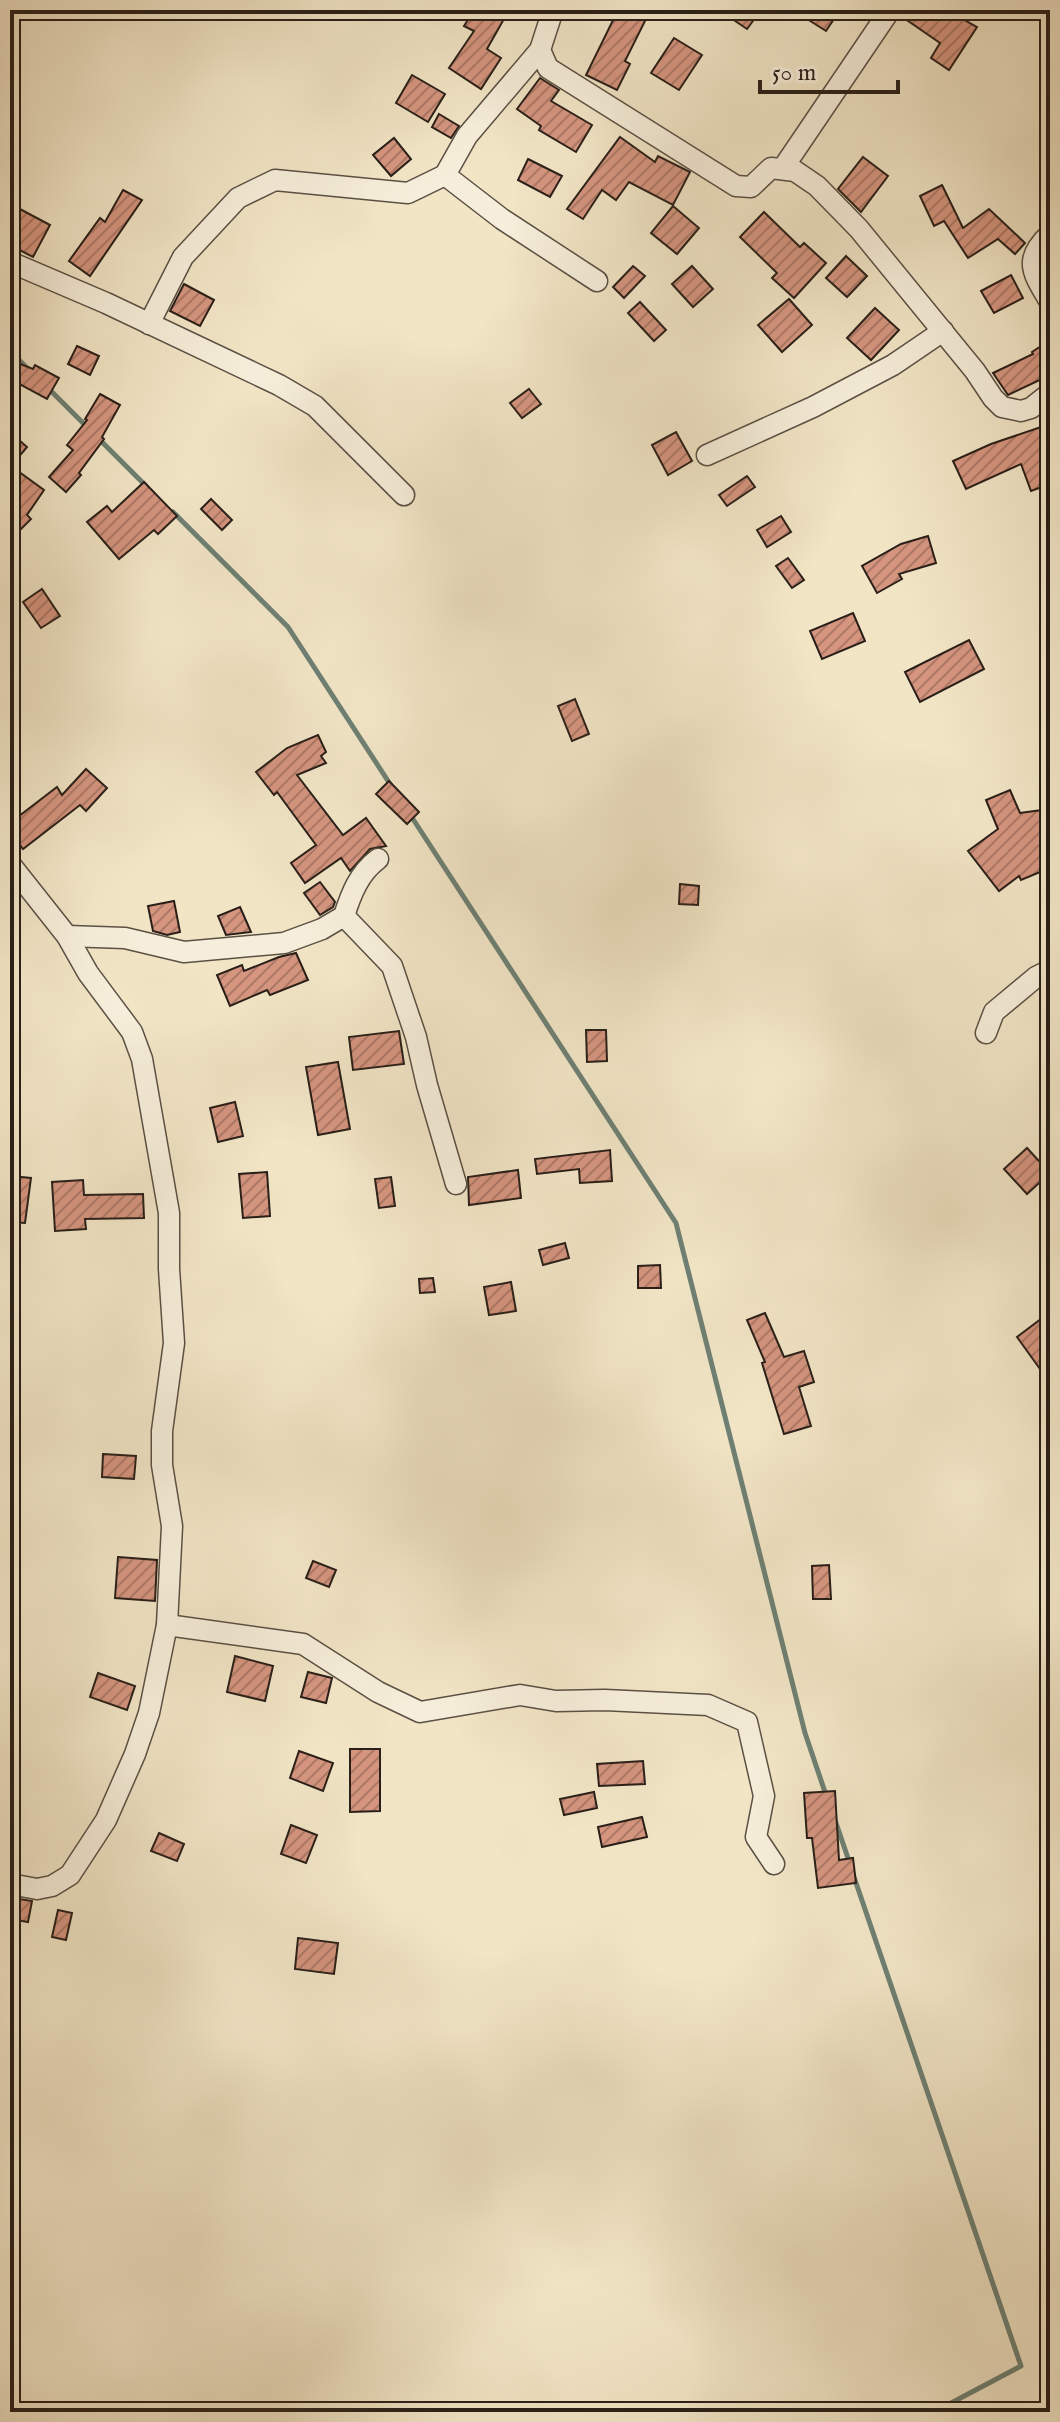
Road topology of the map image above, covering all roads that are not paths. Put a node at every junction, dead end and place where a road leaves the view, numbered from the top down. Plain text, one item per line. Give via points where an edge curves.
1 (553, 10) edge
2 (890, 10) edge
3 (540, 50) junction
4 (791, 163) junction
5 (445, 175) junction
6 (1050, 234) edge
7 (10, 262) edge
8 (597, 281) dead end
9 (1050, 302) edge
10 (149, 324) junction
11 (943, 331) junction
12 (1050, 393) edge
13 (707, 455) dead end
14 (404, 495) dead end
15 (378, 859) dead end
16 (10, 864) edge
17 (344, 916) junction
18 (67, 936) junction
19 (1050, 970) edge
20 (986, 1033) dead end
21 (456, 1184) dead end
22 (167, 1625) junction
23 (774, 1864) dead end
24 (10, 1884) edge

1 - 3 street
2 - 4 street
3 - 4 street via 548,68 736,186 751,187 771,168
3 - 5 street via 467,136
4 - 11 street via 859,229
5 - 8 street
5 - 10 street via 408,193 275,180 238,198 183,257
6 - 9 street via 1031,262
7 - 10 street
10 - 14 street via 315,406
11 - 12 street via 1002,407 1021,411
11 - 13 street via 893,365
15 - 17 street via 366,868
16 - 18 street
17 - 18 street via 284,943 184,952 125,938
17 - 21 street via 392,966
18 - 22 street via 132,1032 142,1059 169,1213 174,1343 162,1431 172,1526
19 - 20 street via 994,1012
22 - 23 street via 303,1644 420,1712 520,1695 556,1701 708,1705 747,1722 764,1796 756,1837
22 - 24 street via 149,1713 106,1820 70,1875 37,1889

